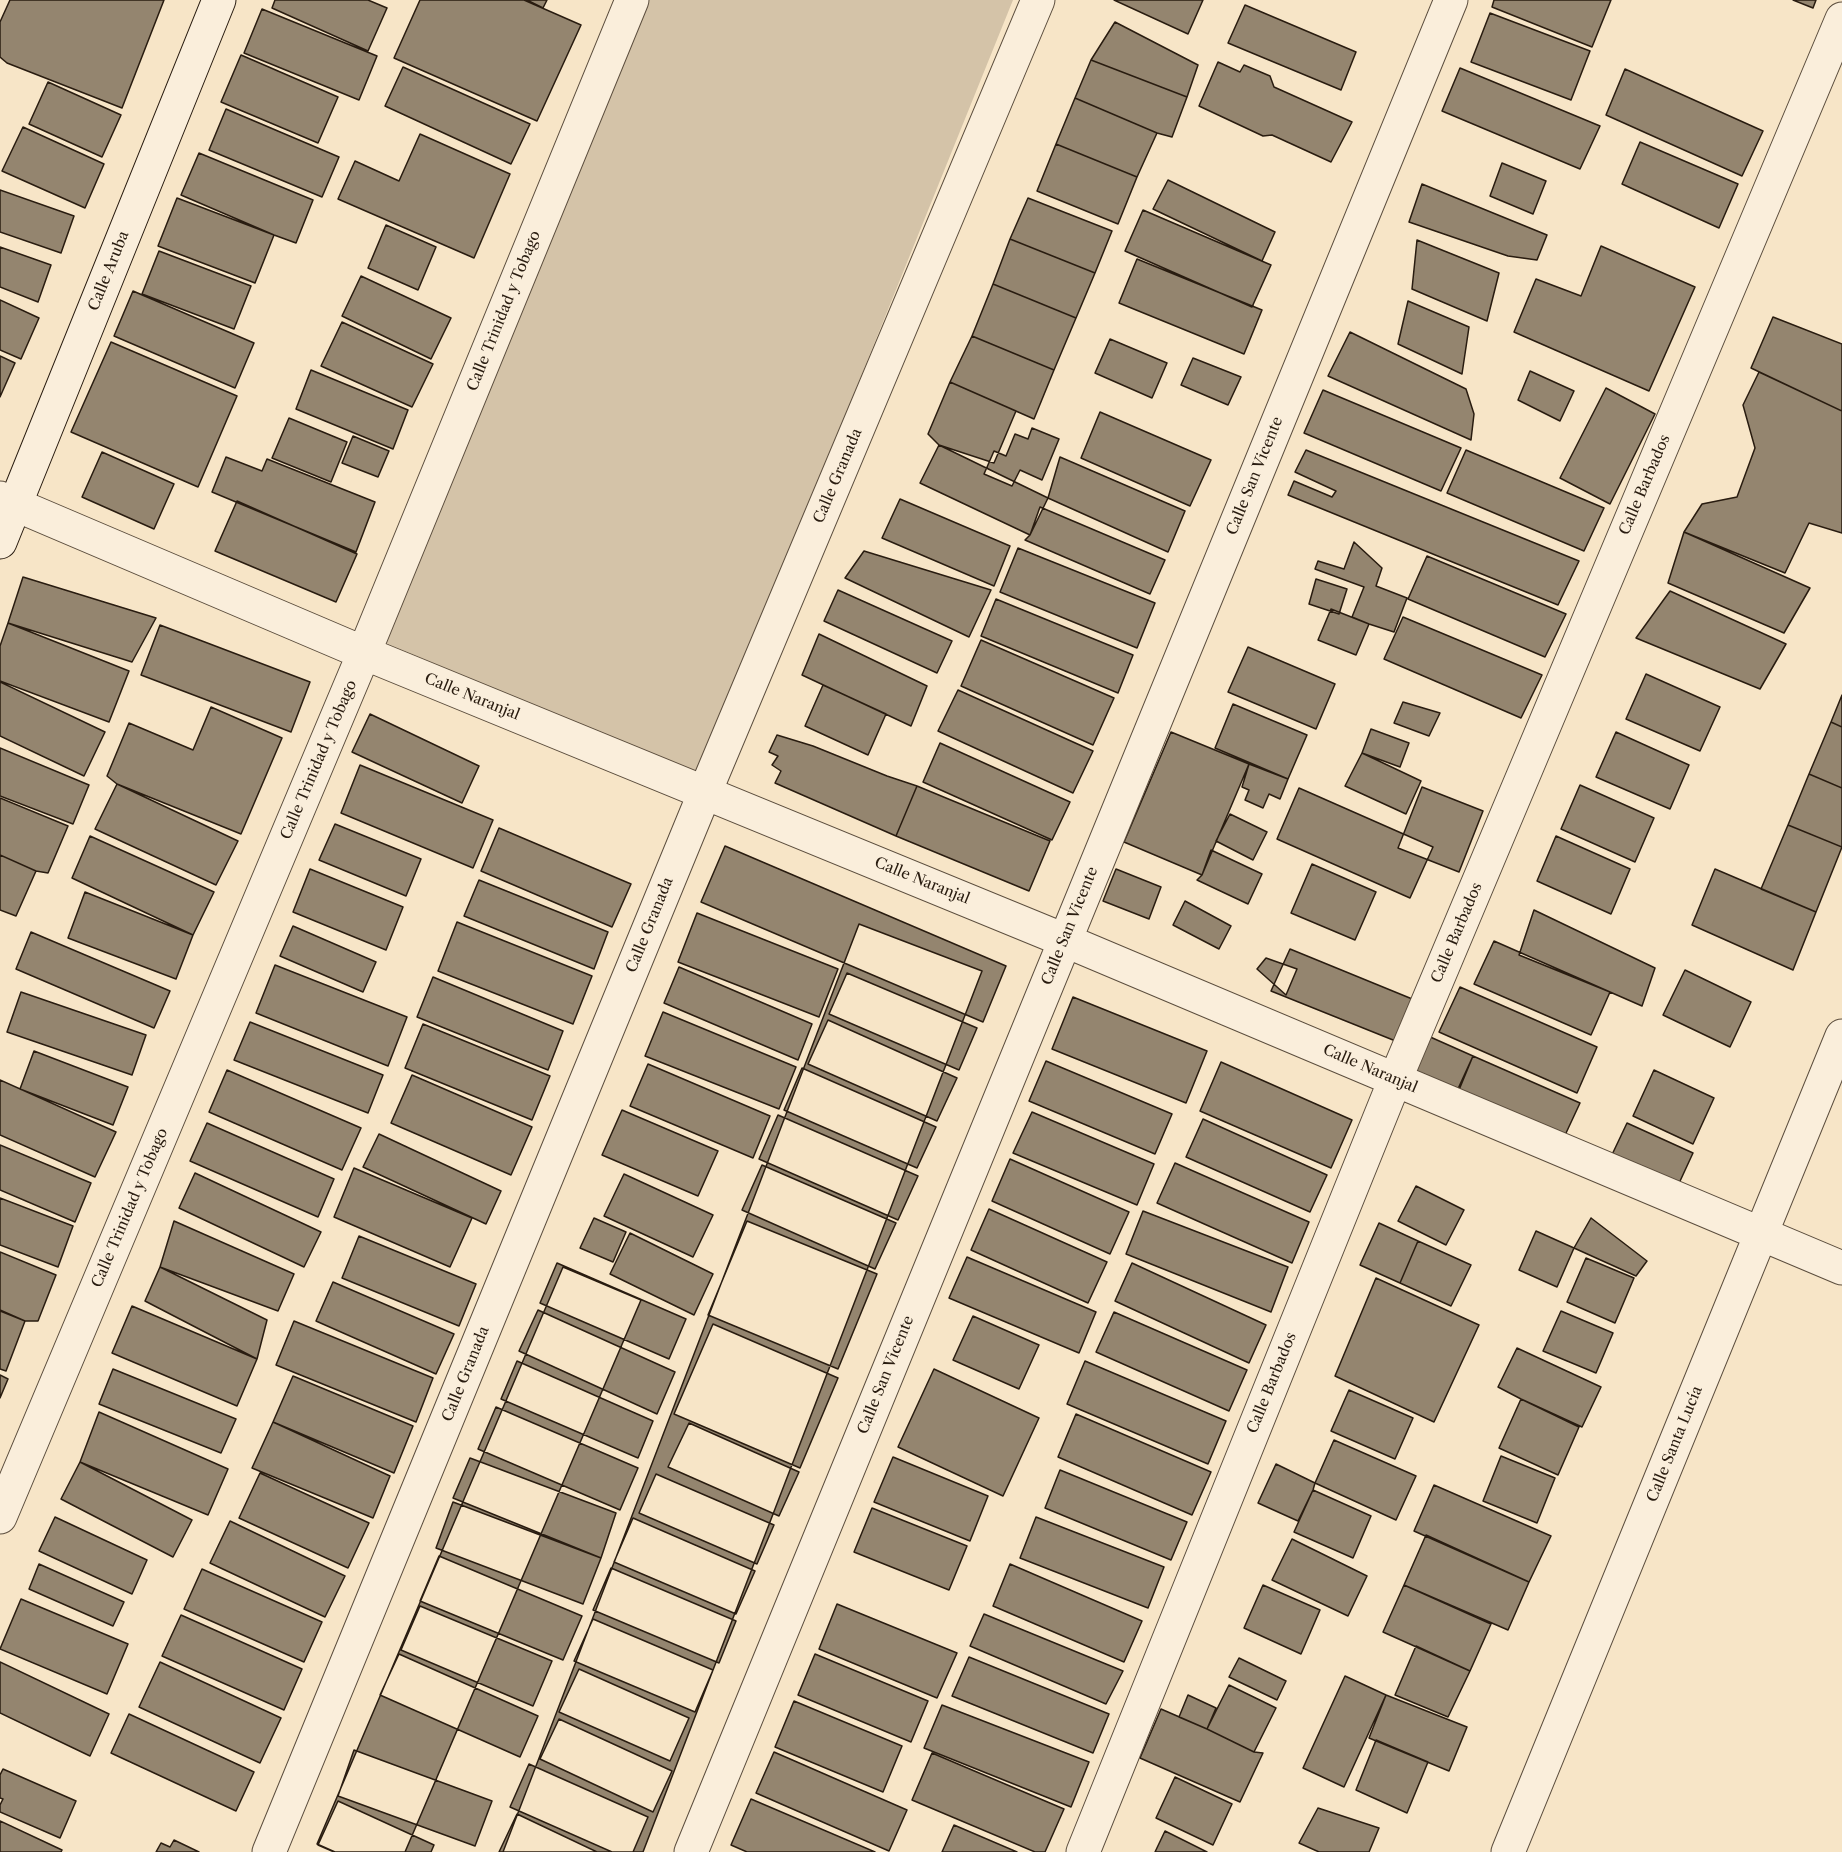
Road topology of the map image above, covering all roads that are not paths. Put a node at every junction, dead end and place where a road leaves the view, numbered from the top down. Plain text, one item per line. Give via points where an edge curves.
1 (219, 0) edge
2 (632, 0) edge
3 (1038, 0) edge
4 (1451, 0) edge
5 (1842, 19) edge
6 (8, 501) edge
7 (0, 542) edge
8 (363, 653) junction
9 (705, 792) junction
10 (1064, 940) junction
11 (1842, 1036) edge
12 (1395, 1080) junction
13 (1761, 1234) junction
14 (1842, 1268) edge
15 (0, 1517) edge
16 (269, 1852) edge
17 (691, 1852) edge
18 (1083, 1852) edge
19 (1508, 1852) edge

1 - 6 street, Calle Aruba
2 - 8 street, Calle Trinidad y Tobago
3 - 9 street, Calle Granada
4 - 10 street, Calle San Vicente
5 - 12 street, Calle Barbados
6 - 7 street, Calle Aruba
6 - 8 street, Calle Naranjal
8 - 9 street, Calle Naranjal
8 - 15 street, Calle Trinidad y Tobago
9 - 10 street, Calle Naranjal
9 - 16 street, Calle Granada
10 - 12 street, Calle Naranjal
10 - 17 street, Calle San Vicente
11 - 13 street, Calle Santa Lucía
12 - 13 street, Calle Naranjal
12 - 18 street, Calle Barbados
13 - 14 street, Calle Naranjal
13 - 19 street, Calle Santa Lucía

